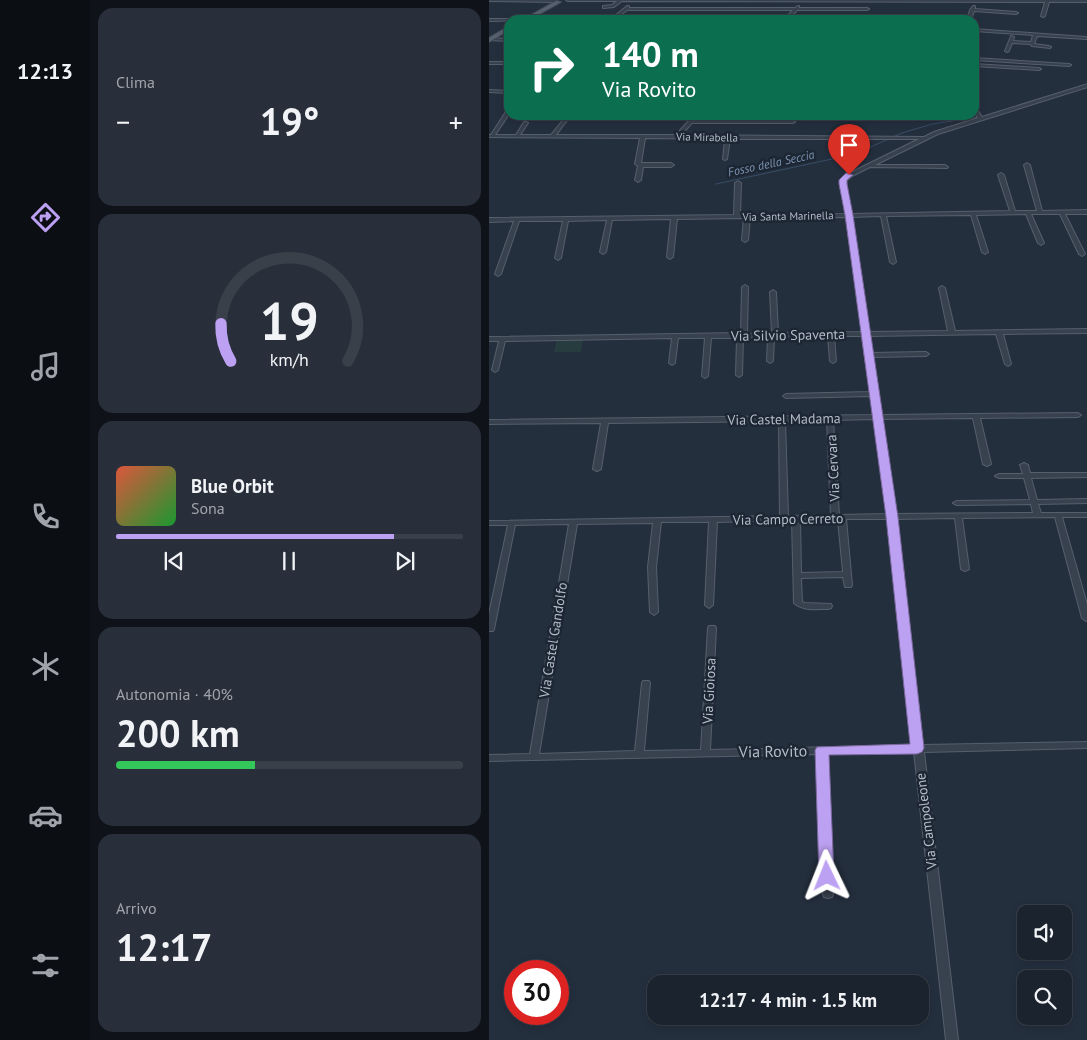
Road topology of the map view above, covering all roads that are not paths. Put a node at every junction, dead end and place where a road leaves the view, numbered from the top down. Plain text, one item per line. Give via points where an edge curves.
1 (489, 0) edge
2 (568, 0) edge
3 (620, 0) edge
4 (637, 0) edge
5 (677, 0) edge
6 (689, 0) edge
7 (700, 0) edge
8 (740, 0) edge
9 (759, 0) edge
10 (805, 0) edge
11 (846, 0) edge
12 (898, 0) edge
13 (976, 0) edge
14 (1005, 0) edge
15 (557, 1) edge
16 (1019, 1) edge
17 (1047, 1) edge
18 (1067, 1) edge
19 (1087, 1) edge
20 (605, 6) dead end
21 (626, 9) junction
22 (688, 9) junction
23 (796, 9) junction
24 (867, 9) dead end
25 (972, 10) junction
26 (740, 11) junction
27 (847, 11) junction
28 (533, 15) edge
29 (618, 15) edge
30 (790, 15) edge
31 (970, 15) edge
32 (1043, 16) dead end
33 (489, 20) edge
34 (504, 20) edge
35 (504, 30) edge
36 (979, 30) edge
37 (499, 33) junction
38 (504, 33) edge
39 (1013, 33) junction
40 (489, 34) edge
41 (1035, 34) junction
42 (1086, 38) dead end
43 (489, 39) edge
44 (504, 40) edge
45 (1010, 42) junction
46 (1030, 44) dead end
47 (1049, 46) dead end
48 (1007, 51) dead end
49 (979, 59) edge
50 (489, 63) edge
51 (504, 63) edge
52 (979, 64) edge
53 (1069, 66) dead end
54 (1039, 69) dead end
55 (1087, 85) edge
56 (489, 91) edge
57 (504, 92) edge
58 (504, 118) edge
59 (980, 118) edge
60 (565, 120) edge
61 (975, 120) edge
62 (691, 122) joint
63 (793, 122) dead end
64 (526, 123) dead end
65 (491, 136) edge
66 (517, 136) junction
67 (553, 136) junction
68 (643, 136) junction
69 (677, 137) junction
70 (728, 137) junction
71 (926, 138) junction
72 (725, 159) dead end
73 (641, 165) junction
74 (671, 165) dead end
75 (1027, 165) dead end
76 (868, 166) junction
77 (945, 167) dead end
78 (1001, 175) dead end
79 (638, 180) dead end
80 (738, 183) dead end
81 (1087, 212) edge
82 (1013, 213) junction
83 (1028, 213) junction
84 (1040, 213) junction
85 (1062, 213) junction
86 (973, 214) junction
87 (849, 215) junction
88 (883, 215) junction
89 (737, 217) junction
90 (747, 217) junction
91 (610, 218) junction
92 (674, 218) junction
93 (566, 219) junction
94 (489, 220) edge
95 (517, 220) junction
96 (745, 240) dead end
97 (1041, 243) dead end
98 (603, 252) dead end
99 (985, 252) dead end
100 (1082, 254) dead end
101 (670, 256) dead end
102 (559, 258) dead end
103 (893, 262) dead end
104 (498, 274) dead end
105 (745, 287) dead end
106 (942, 288) dead end
107 (773, 292) dead end
108 (1087, 331) edge
109 (999, 332) junction
110 (952, 333) junction
111 (866, 334) junction
112 (742, 335) junction
113 (773, 335) junction
114 (831, 335) junction
115 (675, 336) junction
116 (708, 336) junction
117 (489, 338) edge
118 (503, 338) junction
119 (926, 354) dead end
120 (869, 355) junction
121 (833, 360) dead end
122 (770, 361) dead end
123 (672, 363) dead end
124 (1008, 364) dead end
125 (495, 370) dead end
126 (739, 375) dead end
127 (705, 376) dead end
128 (874, 394) junction
129 (786, 396) dead end
130 (1078, 415) dead end
131 (976, 417) junction
132 (830, 418) junction
133 (877, 418) junction
134 (782, 419) junction
135 (605, 421) junction
136 (489, 422) edge
137 (987, 464) dead end
138 (1024, 465) dead end
139 (597, 469) dead end
140 (1087, 475) edge
141 (999, 476) dead end
142 (1027, 476) junction
143 (1087, 501) edge
144 (1035, 502) junction
145 (957, 503) dead end
146 (1087, 515) edge
147 (958, 516) junction
148 (1038, 516) junction
149 (1058, 516) junction
150 (892, 517) junction
151 (796, 518) junction
152 (839, 518) junction
153 (785, 519) junction
154 (713, 520) junction
155 (657, 521) junction
156 (512, 523) junction
157 (573, 523) junction
158 (489, 524) edge
159 (965, 569) dead end
160 (847, 574) junction
161 (797, 576) junction
162 (849, 585) dead end
163 (709, 605) dead end
164 (828, 606) dead end
165 (654, 612) dead end
166 (1086, 618) edge
167 (490, 628) edge
168 (712, 628) dead end
169 (646, 683) dead end
170 (1087, 745) edge
171 (917, 748) junction
172 (822, 750) junction
173 (705, 753) junction
174 (639, 755) junction
175 (534, 757) junction
176 (489, 758) edge
177 (827, 894) dead end
178 (952, 1040) edge

1 - 15 street
2 - 3 street
2 - 15 main road
3 - 4 street
3 - 20 street via 613,6
4 - 5 street
4 - 21 street
5 - 6 street
6 - 7 street
6 - 22 street
7 - 8 street
8 - 9 street
8 - 26 street
9 - 10 street
10 - 11 street
10 - 23 street
11 - 12 street
11 - 27 street
12 - 13 street
13 - 14 street
13 - 25 street
14 - 16 street
15 - 28 main road
16 - 17 street
16 - 25 street via 1015,15
17 - 18 street
17 - 32 street
18 - 19 street
21 - 22 street
21 - 29 street
22 - 26 street
23 - 26 street
23 - 27 street
23 - 30 street
24 - 27 street
25 - 31 street
33 - 34 street
35 - 37 main road
36 - 39 street
37 - 38 street
37 - 40 street
37 - 43 main road
39 - 41 street
39 - 45 street
41 - 42 street
41 - 47 street via 1032,45
43 - 44 street
45 - 46 street
45 - 48 street
49 - 53 street
50 - 51 street
52 - 54 street
55 - 59 street, Via Campoleone
56 - 57 street
58 - 65 street
60 - 67 street
61 - 71 street, Via Campoleone
62 - 63 street
62 - 69 street
64 - 66 street
65 - 66 street, Via Mirabella
66 - 67 street, Via Mirabella
67 - 68 street, Via Mirabella
68 - 69 street, Via Mirabella
68 - 73 street via 638,164
69 - 70 street, Via Mirabella
70 - 71 street, Via Mirabella
70 - 72 street
71 - 76 street, Via Campoleone
73 - 74 street
73 - 79 street
75 - 84 street
76 - 77 street
76 - 87 street, Via Campoleone via 843,180
78 - 82 street
80 - 89 street
81 - 85 street, Via Santa Marinella
82 - 83 street, Via Santa Marinella
82 - 86 street, Via Santa Marinella
83 - 84 street, Via Santa Marinella
83 - 97 street
84 - 85 street, Via Santa Marinella
85 - 100 street
86 - 88 street, Via Santa Marinella
86 - 99 street
87 - 88 street, Via Santa Marinella
87 - 90 street, Via Santa Marinella
87 - 111 street, Via Campoleone
88 - 103 street
89 - 90 street, Via Santa Marinella
89 - 92 street, Via Santa Marinella
90 - 96 street
91 - 92 street, Via Santa Marinella
91 - 93 street, Via Santa Marinella
91 - 98 street
92 - 101 street
93 - 95 street, Via Santa Marinella
93 - 102 street
94 - 95 street, Via Santa Marinella
95 - 104 street
105 - 112 street
106 - 110 street
107 - 113 street
108 - 109 street, Via Silvio Spaventa
109 - 110 street, Via Silvio Spaventa
109 - 124 street
110 - 111 street, Via Silvio Spaventa
111 - 114 street, Via Silvio Spaventa
111 - 120 street, Via Campoleone
112 - 113 street, Via Silvio Spaventa
112 - 116 street, Via Silvio Spaventa
112 - 126 street
113 - 114 street, Via Silvio Spaventa
113 - 122 street
114 - 121 street
115 - 116 street, Via Silvio Spaventa
115 - 118 street, Via Silvio Spaventa
115 - 123 street
116 - 127 street
117 - 118 street, Via Silvio Spaventa
118 - 125 street
119 - 120 street
120 - 128 street, Via Campoleone
128 - 129 street
128 - 133 street, Via Campoleone
130 - 131 street, Via Castel Madama
131 - 133 street, Via Castel Madama
131 - 137 street
132 - 133 street, Via Castel Madama
132 - 134 street, Via Castel Madama
132 - 152 street, Via Cervara
133 - 150 street, Via Campoleone
134 - 135 street, Via Castel Madama
134 - 153 street
135 - 136 street, Via Castel Madama
135 - 139 street
138 - 142 street
140 - 142 street
141 - 142 street
142 - 144 street
143 - 144 street
144 - 145 street
144 - 148 street
146 - 149 street, Via Campo Cerreto
147 - 148 street, Via Campo Cerreto
147 - 150 street, Via Campo Cerreto
147 - 159 street
148 - 149 street, Via Campo Cerreto
149 - 166 street
150 - 152 street, Via Campo Cerreto
150 - 171 street, Via Campoleone
151 - 152 street, Via Campo Cerreto
151 - 153 street, Via Campo Cerreto
151 - 161 street
152 - 160 street, Via Cervara
153 - 154 street, Via Campo Cerreto
154 - 155 street, Via Campo Cerreto
154 - 163 street
155 - 157 street, Via Campo Cerreto
155 - 165 street via 652,567
156 - 157 street, Via Campo Cerreto
156 - 158 street, Via Campo Cerreto
156 - 167 street
157 - 175 street, Via Castel Gandolfo
160 - 161 street
160 - 162 street, Via Cervara
161 - 164 street via 798,603
168 - 173 street, Via Gioiosa
169 - 174 street
170 - 171 street, Via Rovito
171 - 172 street, Via Rovito
171 - 178 street, Via Campoleone
172 - 173 street, Via Rovito
172 - 177 street
173 - 174 street, Via Rovito
174 - 175 street, Via Rovito
175 - 176 street, Via Rovito

